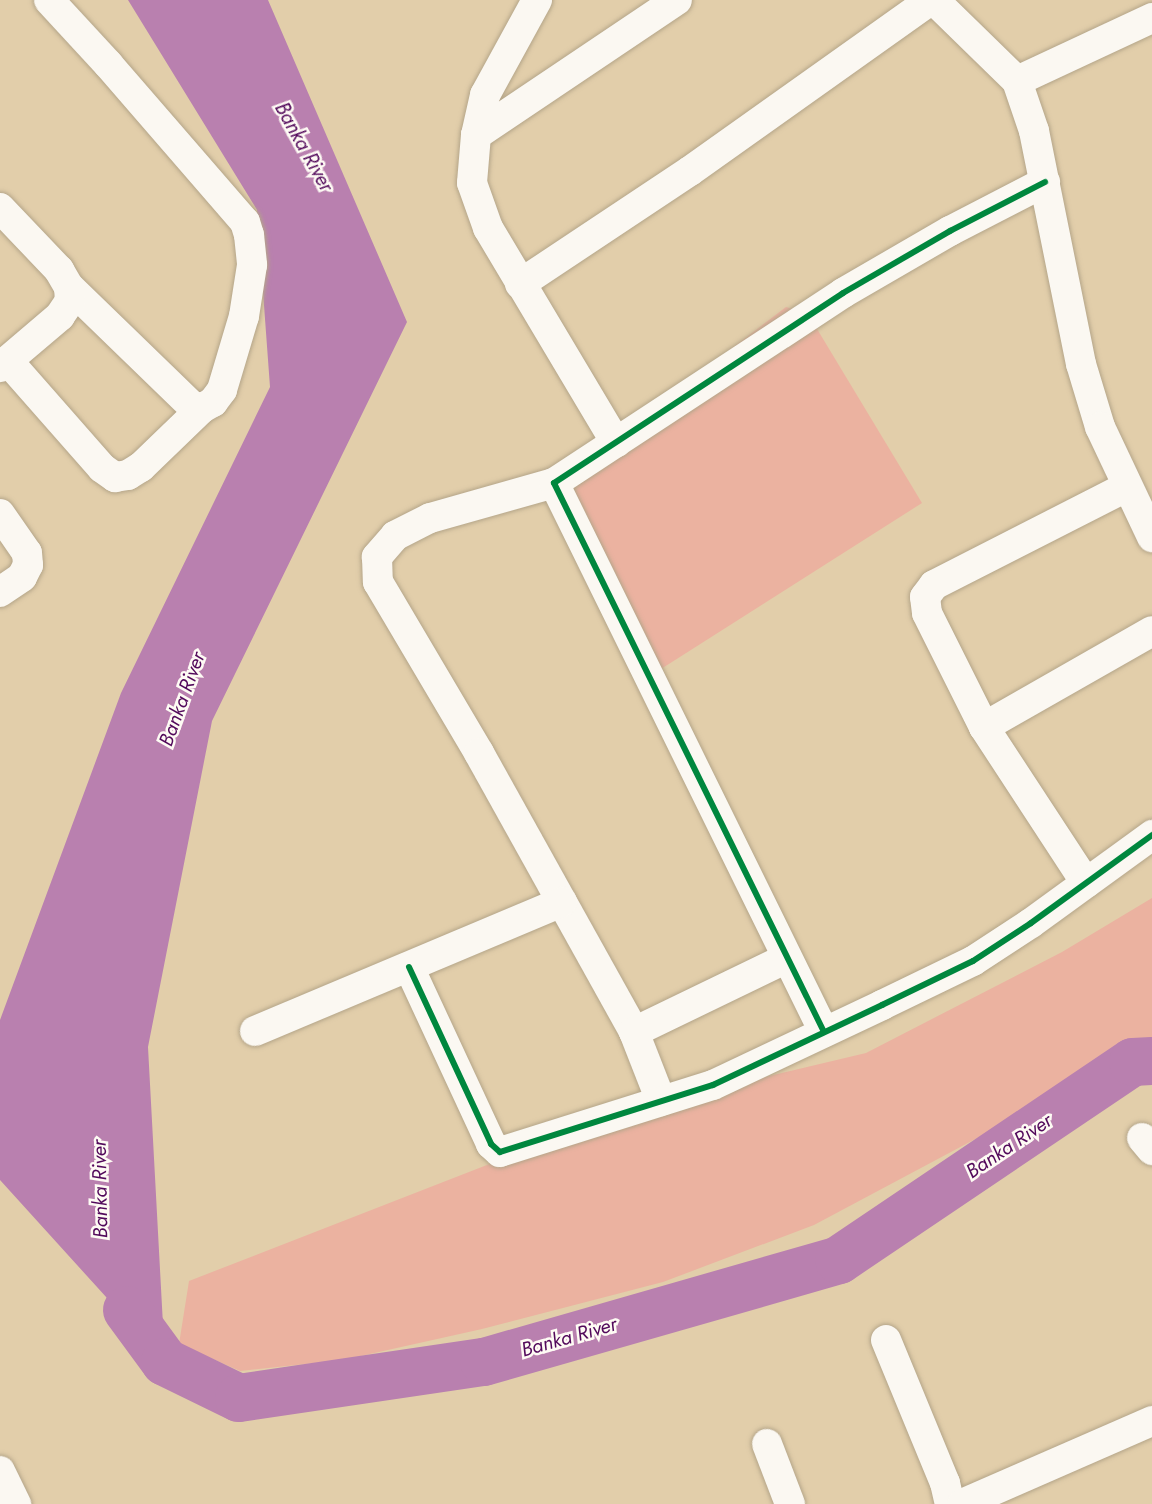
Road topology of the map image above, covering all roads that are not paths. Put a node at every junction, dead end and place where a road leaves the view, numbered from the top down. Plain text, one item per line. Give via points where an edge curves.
1 (49, 0) edge
2 (537, 0) edge
3 (677, 0) edge
4 (932, 0) edge
5 (1152, 18) edge
6 (1017, 81) junction
7 (476, 135) junction
8 (1045, 182) junction
9 (0, 208) edge
10 (520, 284) junction
11 (69, 287) junction
12 (4, 364) edge
13 (202, 408) junction
14 (616, 443) junction
15 (554, 483) junction
16 (1126, 487) junction
17 (0, 514) edge
18 (1152, 537) edge
19 (0, 591) edge
20 (1152, 631) edge
21 (984, 727) junction
22 (1152, 835) edge
23 (1086, 883) junction
24 (562, 902) junction
25 (787, 958) junction
26 (409, 967) junction
27 (255, 1031) dead end
28 (634, 1032) junction
29 (824, 1032) junction
30 (661, 1101) junction
31 (886, 1340) dead end
32 (1152, 1421) edge
33 (767, 1444) dead end
34 (0, 1471) edge
35 (16, 1504) edge
36 (790, 1504) edge
37 (950, 1504) edge
38 (962, 1504) edge

1 - 13 street via 245,222 252,265 244,316 222,390
2 - 7 street via 485,95
3 - 7 street
4 - 6 street
4 - 10 street via 690,171
5 - 6 street
6 - 8 street via 1034,131
7 - 10 street via 472,183 488,228
8 - 14 street via 843,292
8 - 16 street via 1081,364 1100,427
9 - 11 street via 59,270
10 - 14 street
11 - 12 street via 70,301 60,316
11 - 13 street via 192,406
12 - 13 street via 115,477 141,467
14 - 15 street
15 - 24 street via 429,518 394,536 377,557 378,582
15 - 25 street
16 - 18 street
16 - 21 street via 934,585 926,597 927,613
17 - 19 street via 27,553 28,565 22,577
20 - 21 street
21 - 23 street
22 - 23 street
23 - 29 street via 973,961
24 - 26 street
24 - 28 street
25 - 28 street
25 - 29 street
26 - 27 street
26 - 30 street via 491,1144 500,1152
28 - 30 street
29 - 30 street via 713,1085
31 - 37 street
32 - 38 street
33 - 36 street
34 - 35 street

